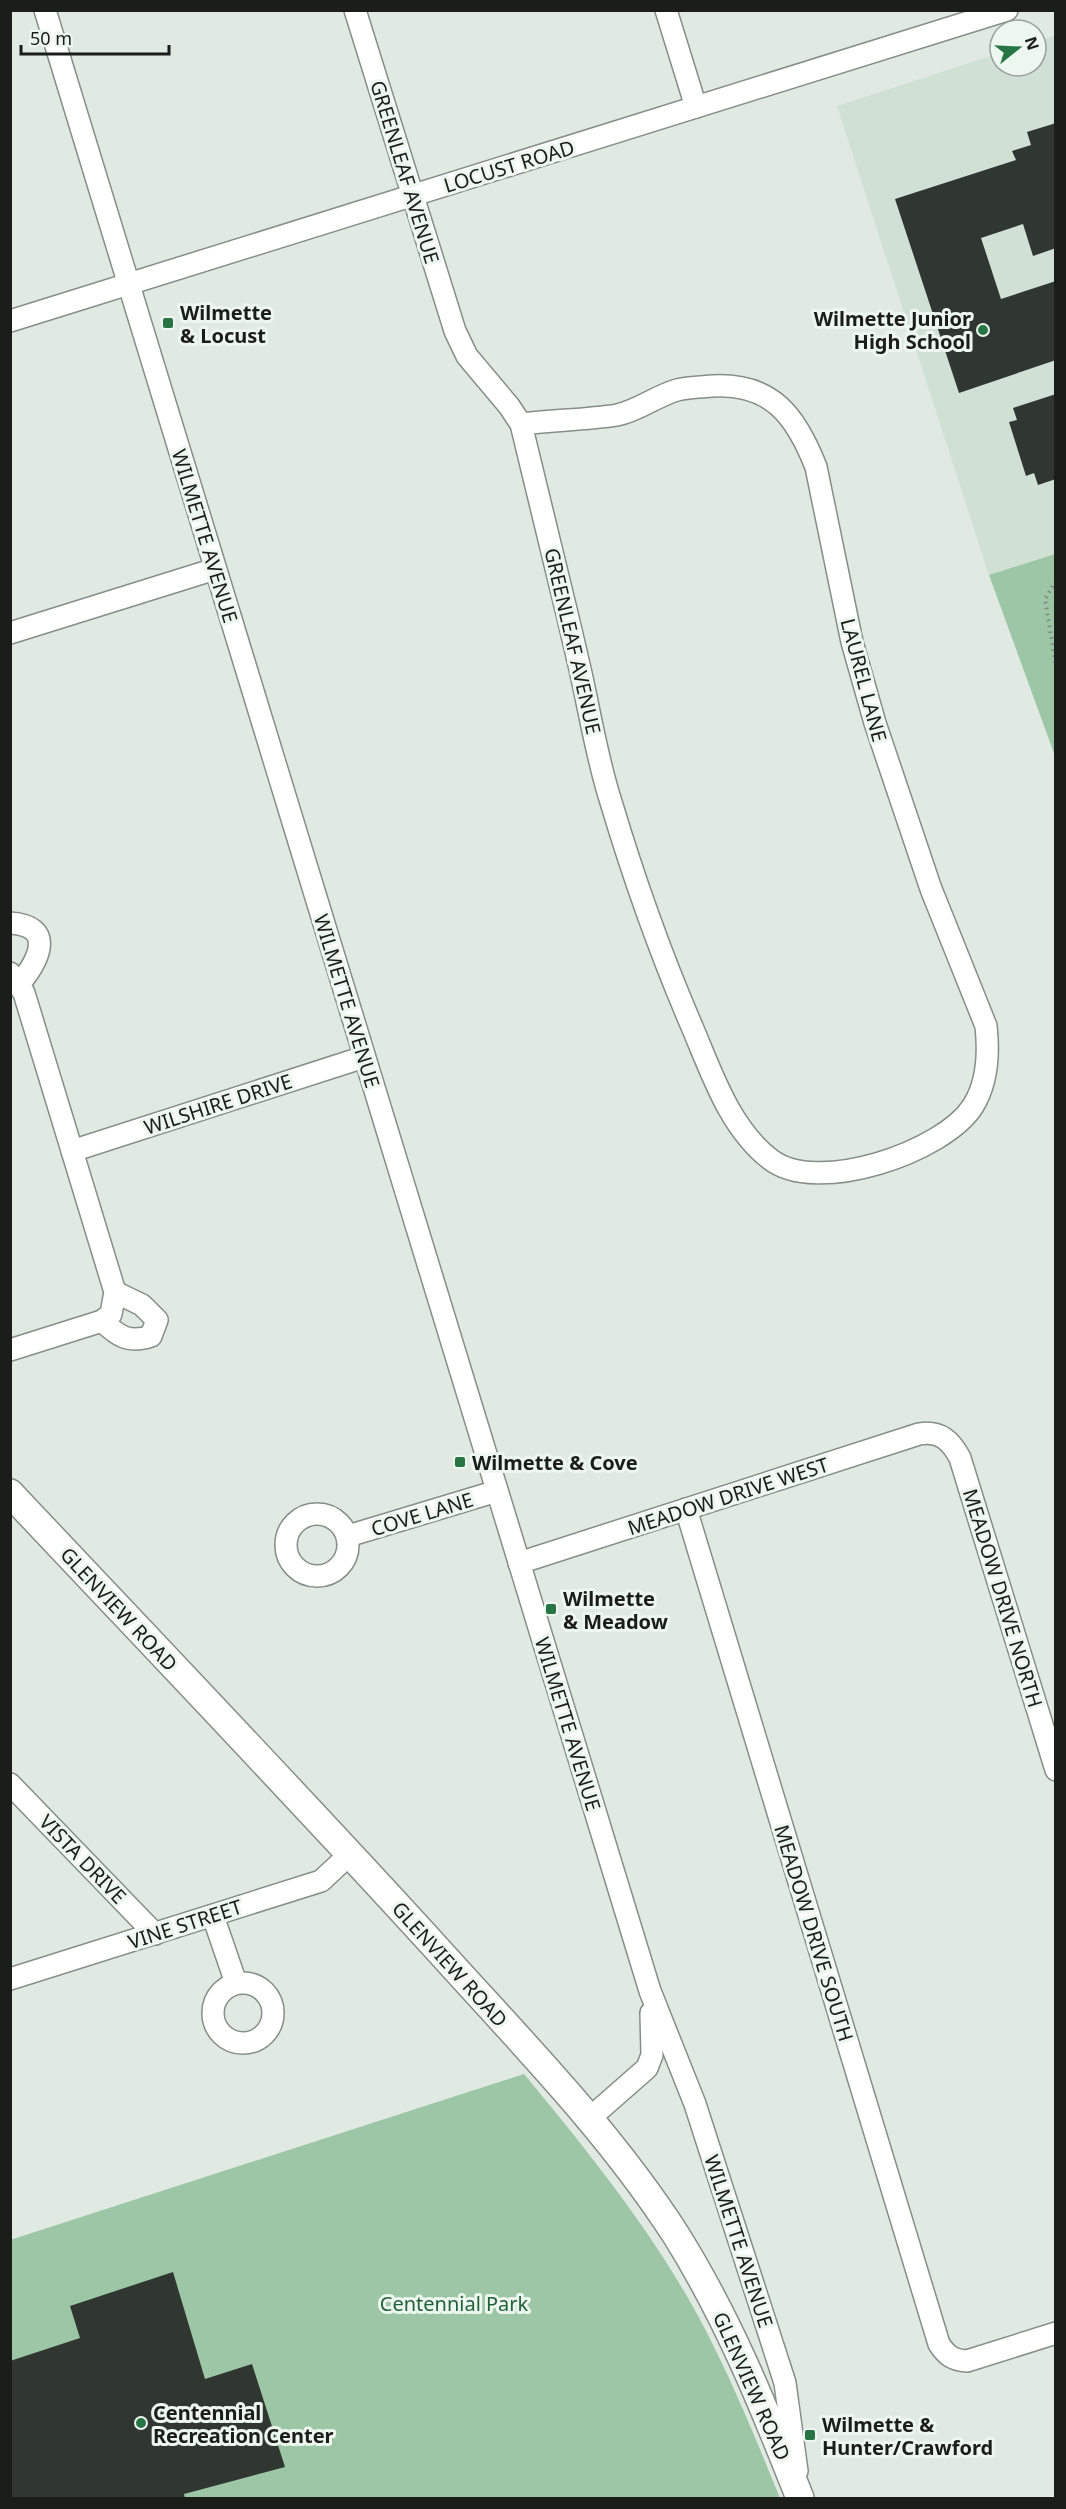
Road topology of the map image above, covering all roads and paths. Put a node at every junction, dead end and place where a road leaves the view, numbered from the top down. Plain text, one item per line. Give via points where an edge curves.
1 (45, 10) edge
2 (355, 10) edge
3 (666, 10) edge
4 (1007, 10) edge
5 (696, 107) junction
6 (411, 196) junction
7 (128, 284) junction
8 (10, 321) edge
9 (520, 424) junction
10 (215, 569) junction
11 (1056, 581) edge
12 (10, 633) edge
13 (1056, 666) edge
14 (10, 923) edge
15 (15, 978) edge
16 (364, 1057) junction
17 (72, 1152) junction
18 (879, 1162) joint
19 (115, 1292) junction
20 (102, 1321) junction
21 (10, 1350) edge
22 (938, 1434) joint
23 (497, 1491) junction
24 (10, 1493) edge
25 (686, 1509) junction
26 (348, 1536) dead end
27 (519, 1563) junction
28 (1056, 1770) edge
29 (10, 1784) edge
30 (350, 1854) junction
31 (213, 1916) junction
32 (155, 1934) junction
33 (10, 1979) edge
34 (236, 1983) dead end
35 (650, 1991) junction
36 (590, 2118) junction
37 (1056, 2333) edge
38 (800, 2499) edge

1 - 7 street, WILMETTE AVENUE
2 - 6 street, GREENLEAF AVENUE
3 - 5 street
4 - 5 street, LOCUST ROAD
5 - 6 street, LOCUST ROAD
6 - 7 street, LOCUST ROAD
6 - 9 street, GREENLEAF AVENUE via 455,331 467,356 509,405
7 - 8 street, LOCUST ROAD
7 - 10 street, WILMETTE AVENUE
9 - 18 street, GREENLEAF AVENUE via 610,800 658,942 713,1076 751,1142 772,1161 808,1172 836,1172
9 - 18 street, LAUREL LANE via 619,415 679,389 732,385 757,389 791,419 806,441 816,467 852,642 875,723 931,889 986,1026 988,1047 982,1085 974,1105 961,1121 929,1144
10 - 12 street
10 - 16 street, WILMETTE AVENUE
11 - 13 path via 1045,599
14 - 15 street via 26,924 37,934 40,949 35,964
15 - 17 street
16 - 17 street, WILSHIRE DRIVE
16 - 23 street, WILMETTE AVENUE
17 - 19 street
19 - 20 street via 111,1314
19 - 20 street via 142,1305 157,1320 151,1336 138,1341 120,1338
20 - 21 street
22 - 25 street, MEADOW DRIVE WEST via 919,1434
22 - 28 street, MEADOW DRIVE NORTH via 948,1440 960,1458
23 - 26 street, COVE LANE
23 - 27 street, WILMETTE AVENUE
24 - 30 main road, GLENVIEW ROAD
25 - 27 street, MEADOW DRIVE WEST
25 - 37 street, MEADOW DRIVE SOUTH via 933,2329 946,2354 955,2361 967,2361
27 - 35 street, WILMETTE AVENUE
29 - 32 street, VISTA DRIVE
30 - 31 street, VINE STREET via 321,1881
30 - 36 main road, GLENVIEW ROAD
31 - 32 street, VINE STREET
31 - 34 street
32 - 33 street, VINE STREET
35 - 36 street, WILMETTE AVENUE via 652,2055 647,2068
35 - 38 street, WILMETTE AVENUE via 695,2104 785,2384
36 - 38 main road, GLENVIEW ROAD via 675,2234 715,2302 751,2375

